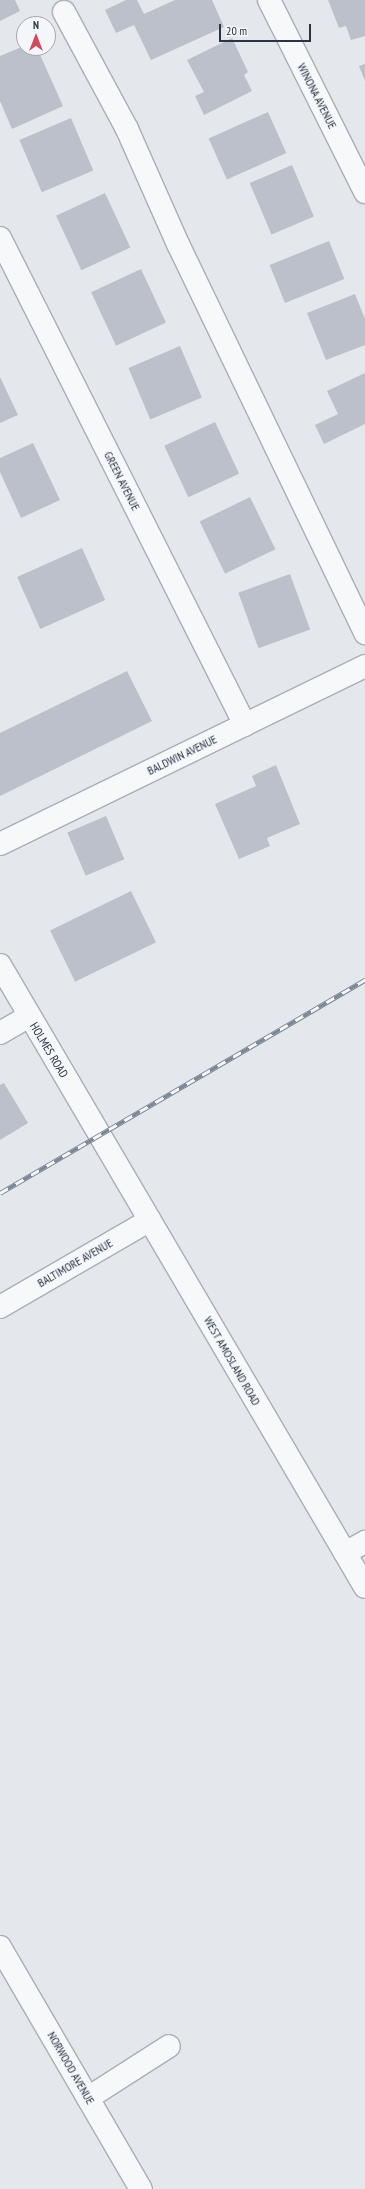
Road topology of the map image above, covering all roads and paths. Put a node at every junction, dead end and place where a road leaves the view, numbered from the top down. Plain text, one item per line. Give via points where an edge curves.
1 (269, 0) edge
2 (64, 12) dead end
3 (365, 192) edge
4 (0, 238) edge
5 (365, 633) edge
6 (365, 666) edge
7 (245, 724) junction
8 (0, 844) edge
9 (0, 965) edge
10 (28, 1017) junction
11 (0, 1032) edge
12 (100, 1134) joint
13 (150, 1220) junction
14 (0, 1307) edge
15 (365, 1542) edge
16 (345, 1553) junction
17 (365, 1587) edge
18 (0, 1947) edge
19 (169, 2046) dead end
20 (88, 2098) junction
21 (141, 2189) edge

1 - 3 street, WINONA AVENUE
2 - 5 street via 127,129 178,244
4 - 7 street, GREEN AVENUE
6 - 7 street, BALDWIN AVENUE
7 - 8 street, BALDWIN AVENUE
9 - 10 street, HOLMES ROAD
10 - 11 street
10 - 12 street, HOLMES ROAD
12 - 13 street, WEST AMOSLAND ROAD
13 - 14 street, BALTIMORE AVENUE
13 - 16 street, WEST AMOSLAND ROAD
15 - 16 street
16 - 17 street, WEST AMOSLAND ROAD
18 - 20 street, NORWOOD AVENUE
19 - 20 street
20 - 21 street, NORWOOD AVENUE

